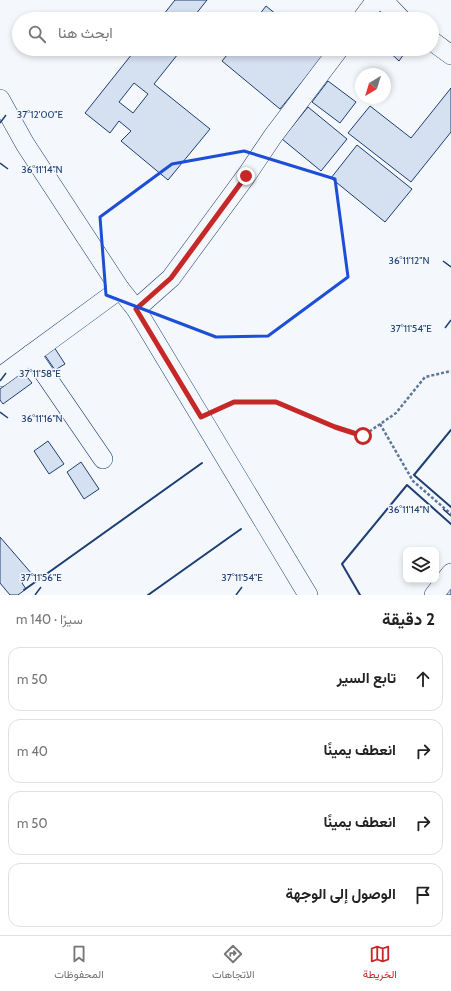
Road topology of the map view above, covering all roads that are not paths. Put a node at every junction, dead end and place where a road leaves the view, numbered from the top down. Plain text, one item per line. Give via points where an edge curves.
1 (376, 0) edge
2 (383, 0) edge
3 (367, 12) edge
4 (394, 12) edge
5 (439, 46) edge
6 (451, 55) edge
7 (334, 56) edge
8 (0, 99) edge
9 (120, 289) junction
10 (136, 309) junction
11 (31, 354) junction
12 (0, 377) edge
13 (103, 459) dead end
14 (451, 573) edge
15 (308, 595) edge
16 (434, 595) edge

1 - 3 street
2 - 4 street
5 - 6 street
7 - 10 street via 171,278
8 - 9 street via 25,144
9 - 10 street
9 - 11 street
10 - 15 street
11 - 12 street
11 - 13 street
14 - 16 street

